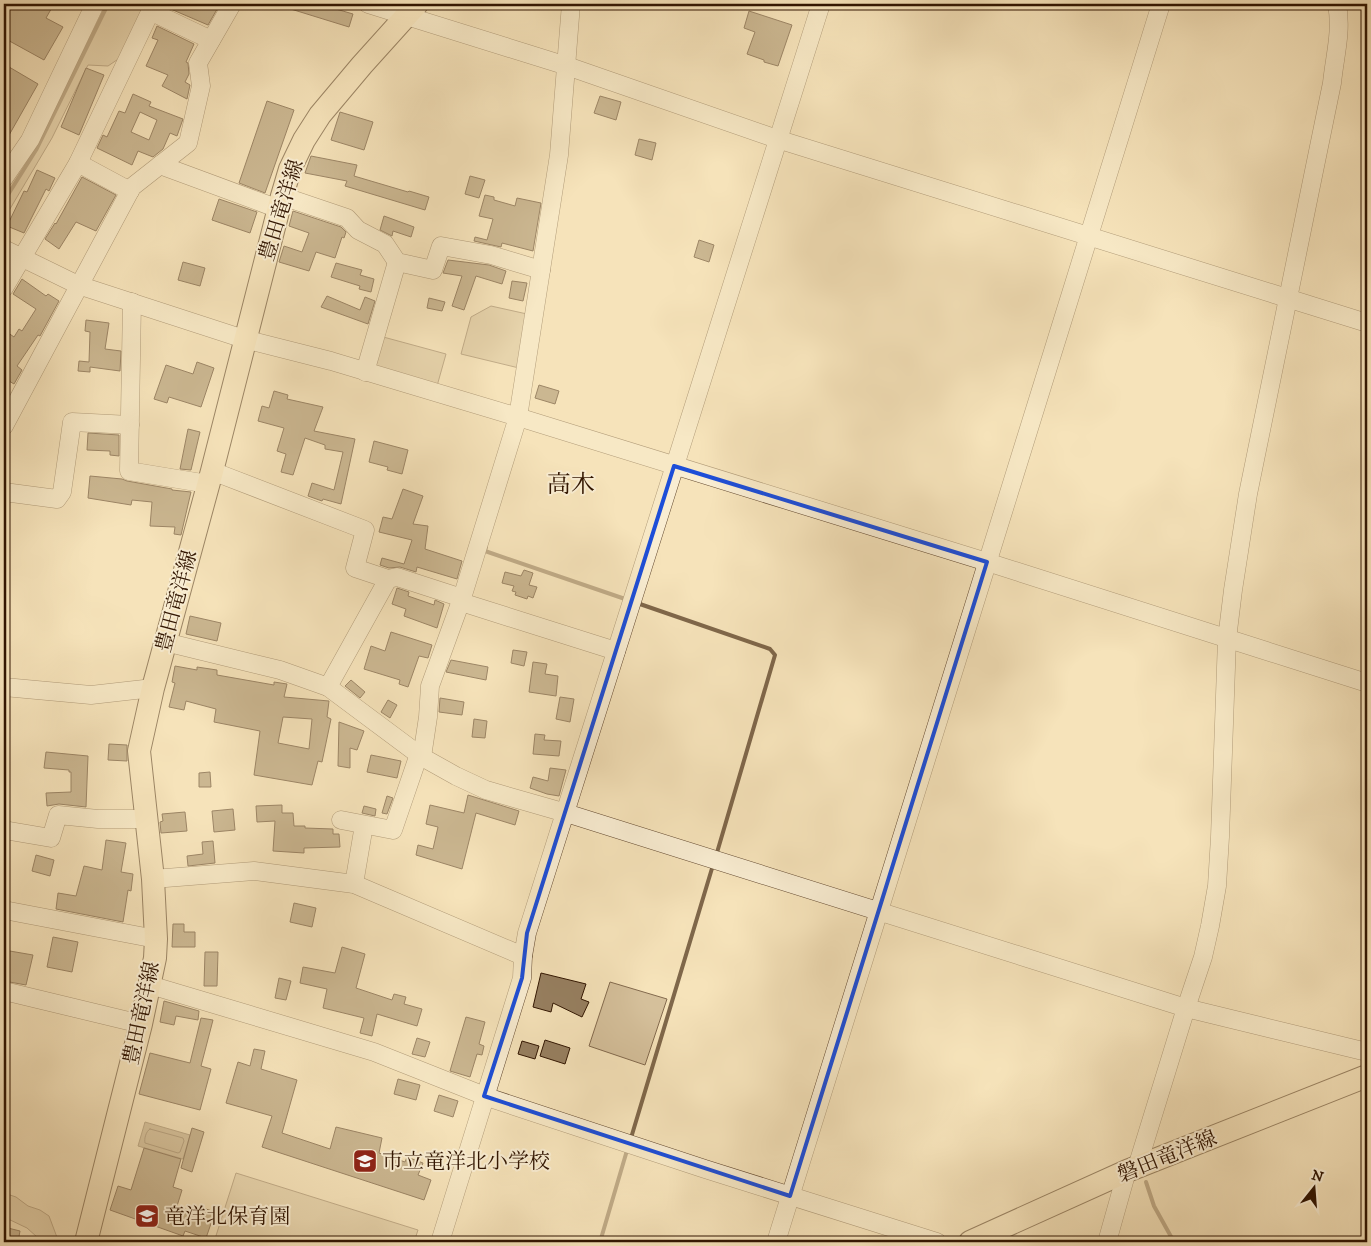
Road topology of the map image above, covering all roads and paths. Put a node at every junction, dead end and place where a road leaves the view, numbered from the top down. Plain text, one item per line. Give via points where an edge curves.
1 (95, 4) edge
2 (232, 4) edge
3 (368, 4) edge
4 (571, 4) edge
5 (820, 4) edge
6 (1161, 4) edge
7 (1336, 4) edge
8 (152, 8) edge
9 (411, 10) edge
10 (211, 40) junction
11 (567, 66) junction
12 (777, 139) junction
13 (78, 163) junction
14 (160, 165) junction
15 (4, 178) edge
16 (130, 191) junction
17 (281, 202) junction
18 (1088, 237) junction
19 (4, 249) edge
20 (23, 258) junction
21 (397, 262) junction
22 (541, 270) junction
23 (78, 285) junction
24 (4, 288) edge
25 (1288, 298) junction
26 (132, 302) junction
27 (1367, 323) edge
28 (244, 339) junction
29 (365, 372) junction
30 (11, 396) edge
31 (518, 417) junction
32 (130, 425) junction
33 (4, 426) edge
34 (674, 466) junction
35 (210, 478) junction
36 (4, 492) edge
37 (987, 562) junction
38 (388, 579) junction
39 (461, 600) junction
40 (1228, 639) junction
41 (165, 642) junction
42 (616, 651) junction
43 (1367, 683) edge
44 (4, 687) edge
45 (328, 687) junction
46 (153, 688) junction
47 (420, 756) junction
48 (566, 813) junction
49 (146, 819) junction
50 (341, 820) dead end
51 (364, 824) junction
52 (4, 830) edge
53 (153, 879) junction
54 (354, 884) junction
55 (4, 910) edge
56 (879, 911) junction
57 (156, 939) junction
58 (523, 956) junction
59 (150, 985) junction
60 (4, 991) edge
61 (1186, 1008) junction
62 (140, 1024) junction
63 (1367, 1052) edge
64 (1367, 1076) edge
65 (484, 1096) junction
66 (1132, 1170) junction
67 (790, 1196) junction
68 (86, 1242) edge
69 (440, 1242) edge
70 (776, 1242) edge
71 (937, 1242) edge
72 (970, 1242) edge
73 (1108, 1242) edge

1 - 15 street via 30,140
2 - 10 street
3 - 9 street
4 - 11 street
5 - 12 street
6 - 18 street
7 - 25 street via 1339,41
8 - 10 street
8 - 13 street
9 - 11 street
9 - 17 main road, 豊田竜洋線 via 320,115 290,169
10 - 14 street via 198,63 201,86 188,143
11 - 12 street
11 - 22 street via 559,155
12 - 18 street
12 - 34 street
13 - 16 street
13 - 20 street
14 - 16 street
14 - 17 street
16 - 23 street
17 - 21 street via 347,218 358,230 385,244
17 - 28 main road, 豊田竜洋線
18 - 25 street
18 - 37 street
19 - 20 street
20 - 23 street
20 - 24 street
21 - 22 street via 434,270 441,246 491,255
21 - 29 street
22 - 31 street
23 - 26 street
23 - 30 street
25 - 27 street
25 - 40 street via 1248,494
26 - 28 street
26 - 32 street
28 - 29 street
28 - 35 main road, 豊田竜洋線
29 - 31 street
30 - 33 street
31 - 34 street
31 - 39 street
32 - 35 street via 129,470
32 - 36 street via 72,422 62,492 57,499
34 - 37 street
34 - 42 street
35 - 38 street via 365,530 355,568
35 - 41 main road, 豊田竜洋線
37 - 40 street
37 - 56 street
38 - 39 street via 397,577
38 - 45 street
39 - 42 street
39 - 47 street via 430,686
40 - 43 street
40 - 61 street via 1217,886 1204,957
41 - 45 street via 280,670
41 - 46 main road, 豊田竜洋線
42 - 48 street
44 - 46 street via 92,695
45 - 47 street
46 - 49 main road, 豊田竜洋線 via 139,751
47 - 48 street via 486,790
47 - 51 street via 393,830
48 - 56 street
48 - 58 street via 527,933
49 - 52 street via 58,815 51,838
49 - 53 main road, 豊田竜洋線
50 - 51 street
51 - 54 street
53 - 54 street via 254,871
53 - 57 main road, 豊田竜洋線
54 - 58 street
55 - 57 street
56 - 61 street
56 - 67 street
57 - 59 main road, 豊田竜洋線
58 - 65 street via 522,978
59 - 62 main road, 豊田竜洋線
59 - 65 street via 374,1052
60 - 62 street
61 - 63 street
61 - 66 street
62 - 68 main road, 豊田竜洋線
64 - 66 main road, 磐田竜洋線
65 - 67 street
65 - 69 street
66 - 72 main road, 磐田竜洋線
66 - 73 street
67 - 70 street
67 - 71 street

